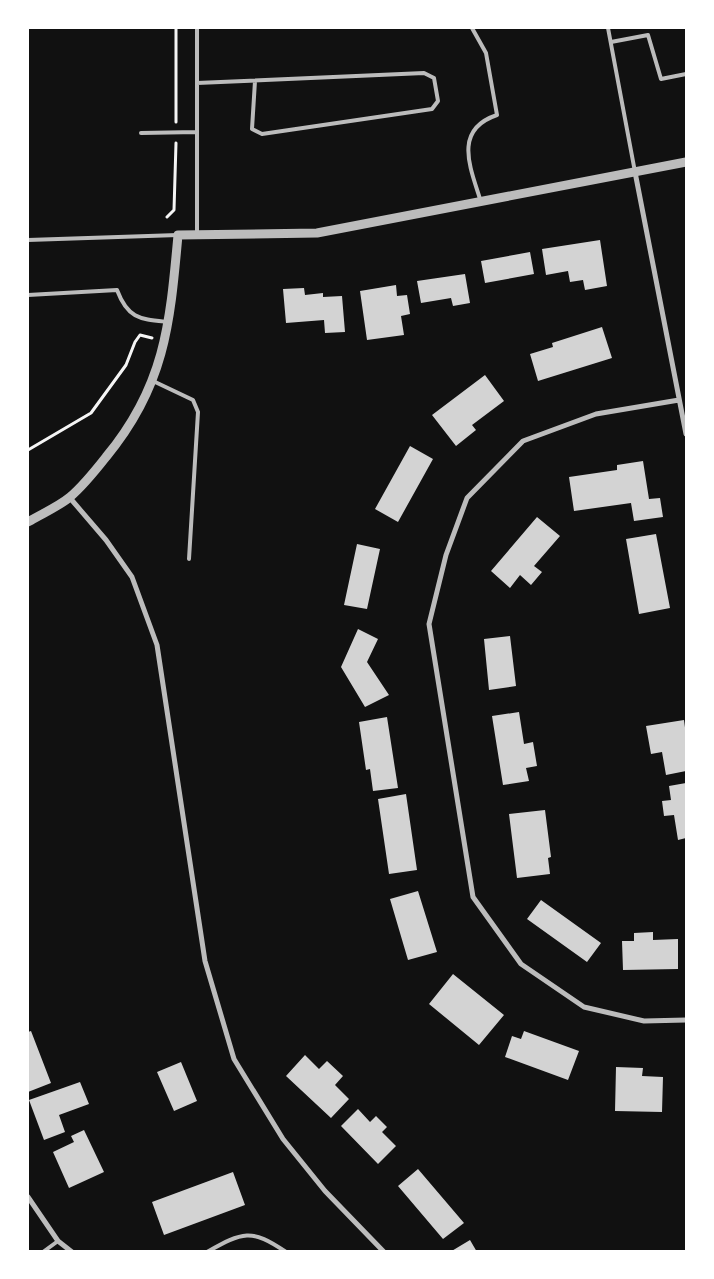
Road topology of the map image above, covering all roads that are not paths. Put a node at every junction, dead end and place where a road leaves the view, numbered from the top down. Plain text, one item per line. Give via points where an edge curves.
1 (198, 28) edge
2 (472, 28) edge
3 (608, 28) edge
4 (611, 42) junction
5 (686, 74) edge
6 (255, 81) junction
7 (197, 84) junction
8 (197, 132) junction
9 (141, 133) dead end
10 (686, 162) edge
11 (636, 172) junction
12 (480, 202) junction
13 (197, 234) junction
14 (178, 235) junction
15 (28, 240) edge
16 (28, 295) edge
17 (169, 322) junction
18 (153, 381) junction
19 (680, 400) junction
20 (686, 434) edge
21 (70, 498) junction
22 (28, 522) edge
23 (188, 559) dead end
24 (686, 1020) edge
25 (28, 1197) edge
26 (58, 1241) junction
27 (43, 1252) edge
28 (72, 1252) edge
29 (207, 1252) edge
30 (286, 1252) edge
31 (384, 1252) edge

1 - 7 lane
2 - 12 lane via 486,53 497,115 480,124 467,144 467,156
3 - 4 lane
4 - 5 lane via 648,35 661,79
4 - 11 lane
6 - 6 lane via 424,73 434,78 438,101 432,109 262,134 252,129
6 - 7 lane
7 - 8 lane
8 - 9 lane
8 - 13 lane
10 - 11 street
11 - 12 street
11 - 19 street
12 - 13 street via 318,233
13 - 14 street
14 - 15 lane
14 - 17 street
16 - 17 lane via 117,290 122,304 130,313 142,319
17 - 18 street
18 - 21 street via 130,427
18 - 23 lane via 193,400 198,412
19 - 20 street
19 - 24 street via 596,414 523,441 467,498 446,555 429,624 473,897 521,964 584,1007 644,1021
21 - 22 street
21 - 31 street via 132,577 157,645 205,961 234,1059 283,1139 325,1191
25 - 26 street
26 - 27 lane
26 - 28 street
29 - 30 lane via 250,1234 265,1237

